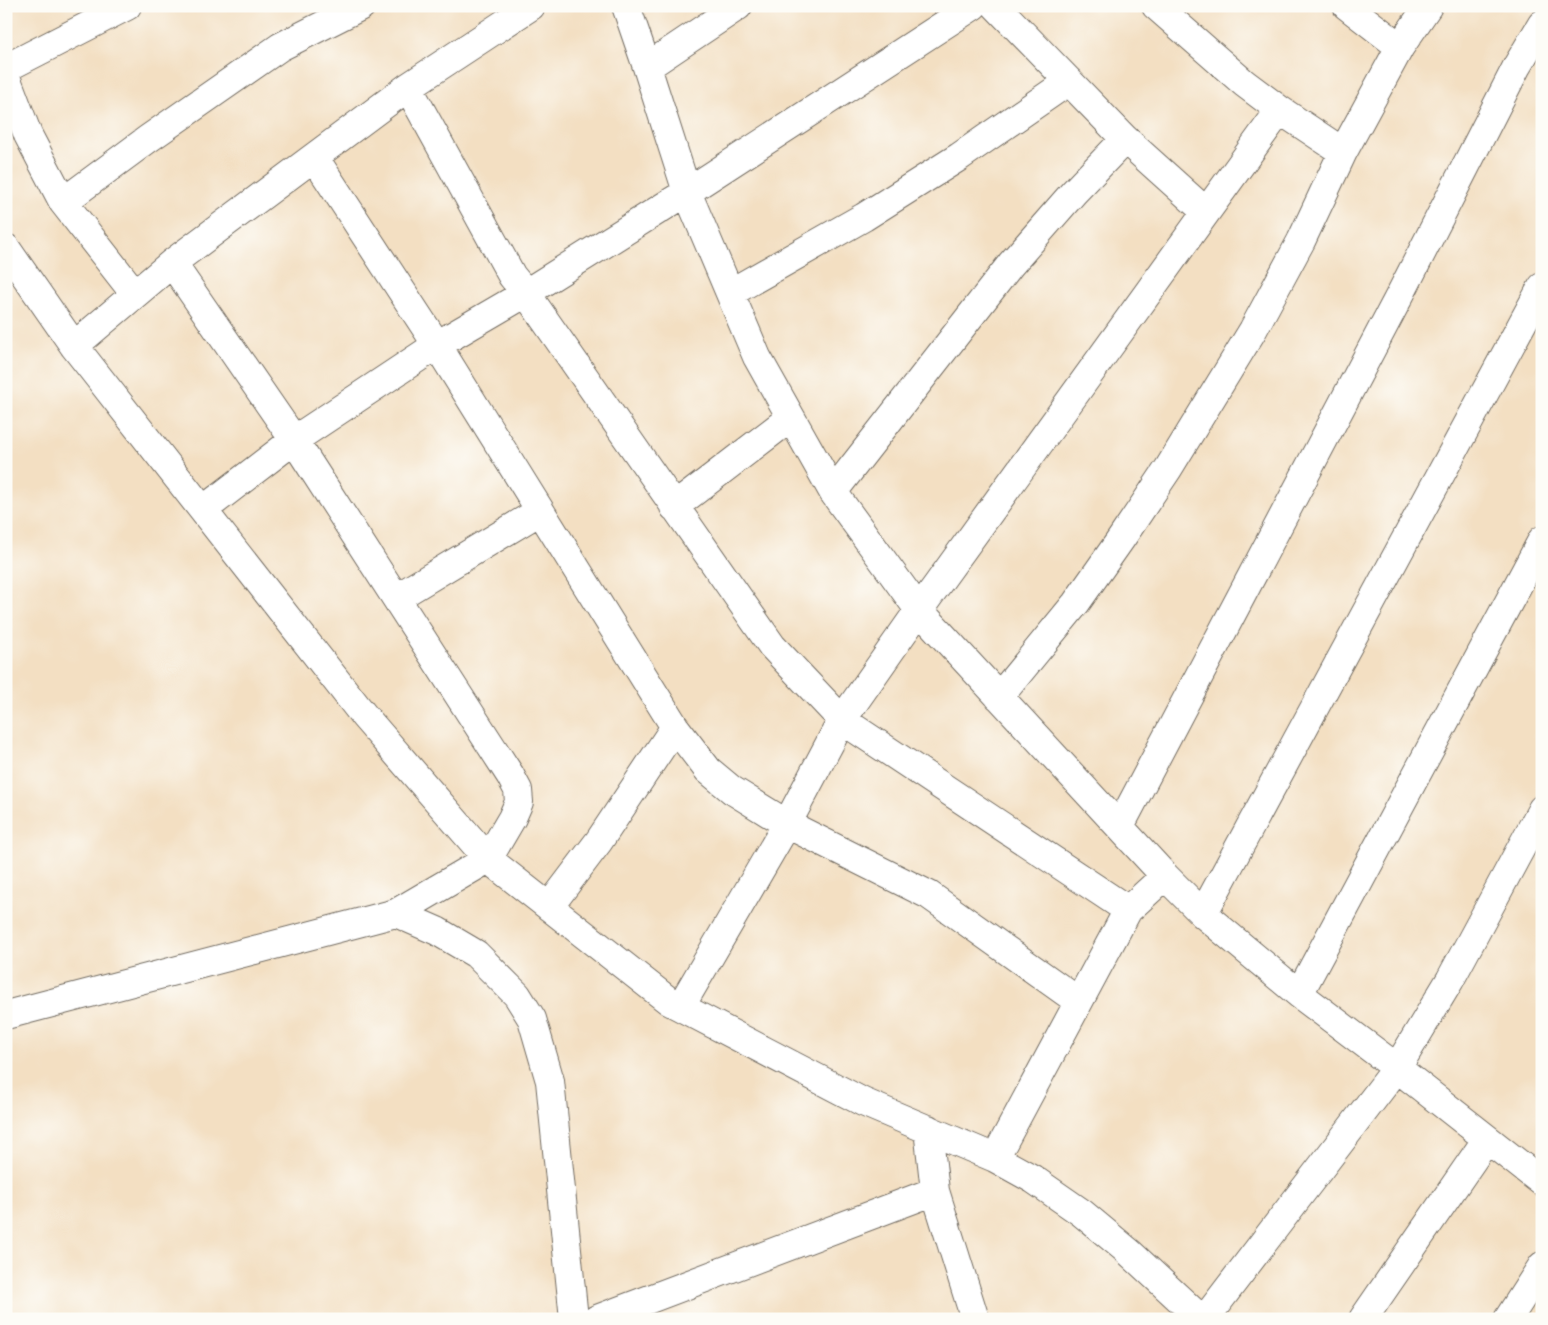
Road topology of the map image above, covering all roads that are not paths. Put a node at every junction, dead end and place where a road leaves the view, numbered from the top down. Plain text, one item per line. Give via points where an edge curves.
1 (127, 6) edge
2 (361, 6) edge
3 (531, 6) edge
4 (626, 6) edge
5 (738, 6) edge
6 (973, 6) edge
7 (996, 6) edge
8 (1156, 6) edge
9 (1346, 6) edge
10 (1428, 6) edge
11 (1542, 24) edge
12 (1400, 47) junction
13 (648, 67) junction
14 (6, 68) edge
15 (6, 78) edge
16 (1069, 81) junction
17 (408, 87) junction
18 (1280, 110) junction
19 (1125, 139) junction
20 (1343, 152) junction
21 (314, 157) junction
22 (687, 192) junction
23 (63, 202) junction
24 (1206, 212) junction
25 (10, 260) edge
26 (172, 263) junction
27 (1542, 287) edge
28 (526, 293) junction
29 (730, 293) junction
30 (135, 294) junction
31 (437, 345) junction
32 (74, 346) junction
33 (790, 418) junction
34 (294, 440) junction
35 (833, 492) junction
36 (674, 507) junction
37 (203, 510) junction
38 (540, 511) junction
39 (1542, 540) edge
40 (396, 598) junction
41 (919, 610) junction
42 (999, 697) junction
43 (842, 720) junction
44 (675, 727) junction
45 (1542, 809) edge
46 (787, 824) junction
47 (1120, 826) junction
48 (488, 860) junction
49 (1165, 876) junction
50 (550, 907) junction
51 (1128, 910) junction
52 (396, 914) junction
53 (1203, 914) junction
54 (1299, 994) junction
55 (1078, 1001) junction
56 (680, 1006) junction
57 (6, 1015) edge
58 (1397, 1068) junction
59 (928, 1130) junction
60 (1487, 1138) junction
61 (994, 1158) junction
62 (1542, 1182) edge
63 (935, 1191) junction
64 (1542, 1266) edge
65 (574, 1319) edge
66 (597, 1319) edge
67 (975, 1319) edge
68 (1203, 1319) edge
69 (1364, 1319) edge
70 (1508, 1319) edge

1 - 14 street
2 - 23 street via 280,47
3 - 17 street
4 - 13 street
5 - 13 street
6 - 22 street
7 - 16 street
8 - 18 street
9 - 12 street
10 - 12 street
11 - 47 street via 1517,66
12 - 20 street
13 - 22 street
15 - 23 street via 28,135
16 - 19 street
16 - 29 street via 880,207
17 - 21 street
17 - 28 street via 512,276
18 - 20 street
18 - 24 street
19 - 24 street
19 - 35 street via 1011,264
20 - 42 street via 1254,330 1168,469 1076,603
21 - 26 street
21 - 31 street
22 - 28 street
22 - 29 street
23 - 30 street
24 - 41 street
25 - 32 street
26 - 30 street
26 - 34 street
27 - 53 street
28 - 31 street
28 - 36 street
29 - 33 street via 757,357
30 - 32 street
31 - 34 street
31 - 38 street
32 - 37 street
33 - 35 street
33 - 36 street
34 - 37 street
34 - 40 street
35 - 41 street
36 - 43 street via 772,646
37 - 48 street via 365,717
38 - 40 street
38 - 44 street
39 - 54 street
40 - 48 street via 518,790 519,802
41 - 42 street
41 - 43 street
42 - 47 street
43 - 46 street
43 - 51 street
44 - 46 street via 708,770 732,790
44 - 50 street via 599,841
45 - 58 street via 1450,980
46 - 55 street via 929,895
46 - 56 street
47 - 49 street
48 - 50 street
48 - 52 street
49 - 51 street
49 - 53 street
50 - 56 street via 669,1001
51 - 55 street
52 - 57 street
52 - 65 street via 437,931 476,954 517,995 532,1019 550,1080
53 - 54 street
54 - 58 street
55 - 61 street
56 - 59 street via 863,1102
58 - 60 street
58 - 68 street
59 - 61 street
59 - 63 street
60 - 62 street
60 - 69 street
61 - 68 street via 1033,1179 1082,1213
63 - 66 street
63 - 67 street
64 - 70 street

